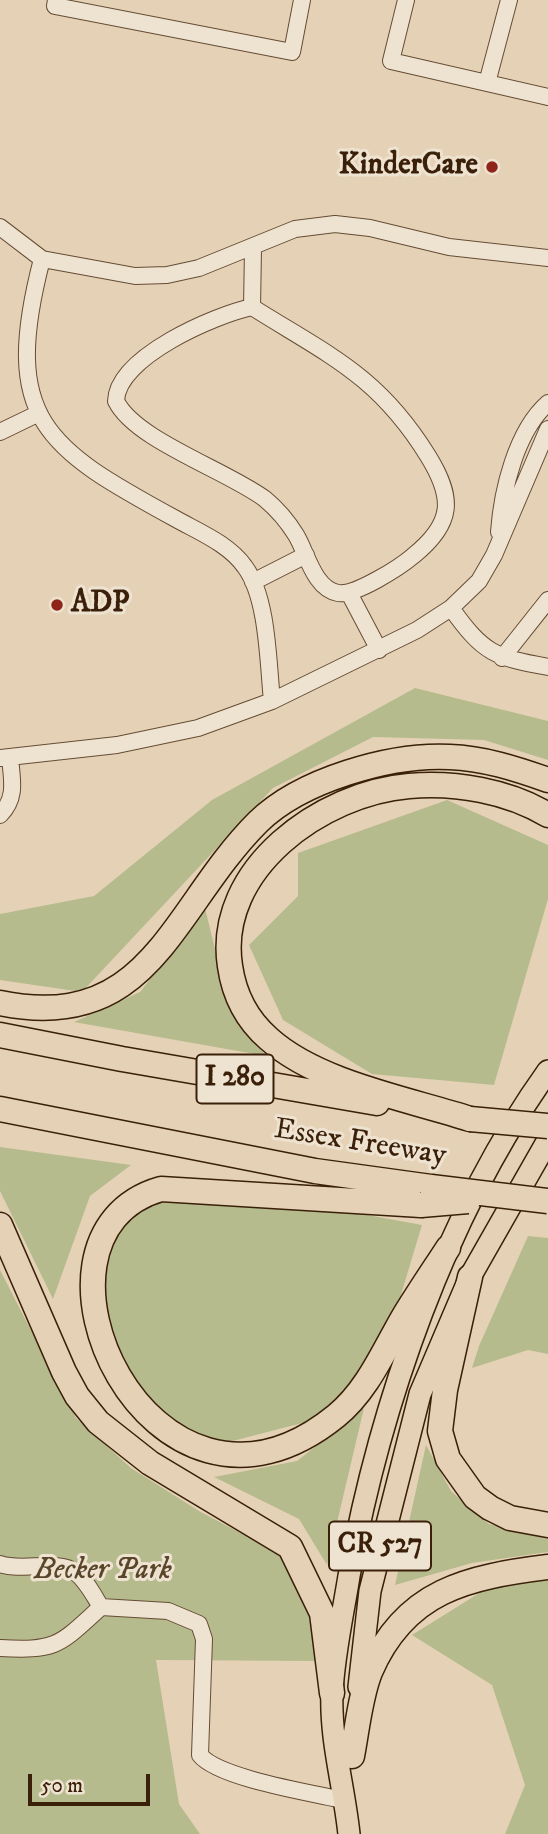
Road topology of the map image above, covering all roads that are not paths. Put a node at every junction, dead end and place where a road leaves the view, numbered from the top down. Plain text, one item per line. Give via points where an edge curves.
1 (56, 0) edge
2 (302, 0) edge
3 (406, 0) edge
4 (509, 0) edge
5 (487, 83) junction
6 (548, 97) edge
7 (0, 227) edge
8 (253, 248) junction
9 (548, 258) edge
10 (42, 259) junction
11 (252, 307) junction
12 (548, 403) edge
13 (33, 416) junction
14 (548, 429) edge
15 (0, 432) edge
16 (548, 449) edge
17 (499, 545) junction
18 (306, 555) junction
19 (253, 582) junction
20 (349, 593) junction
21 (548, 600) edge
22 (451, 608) junction
23 (379, 650) junction
24 (502, 658) junction
25 (548, 667) edge
26 (272, 701) junction
27 (5, 758) edge
28 (548, 780) edge
29 (0, 815) edge
30 (548, 815) edge
31 (0, 1003) edge
32 (0, 1035) edge
33 (548, 1071) edge
34 (0, 1109) edge
35 (470, 1119) junction
36 (548, 1126) edge
37 (548, 1140) edge
38 (426, 1196) junction
39 (548, 1201) edge
40 (0, 1225) edge
41 (447, 1248) junction
42 (470, 1277) junction
43 (548, 1525) edge
44 (0, 1564) edge
45 (548, 1567) edge
46 (102, 1607) junction
47 (0, 1648) edge
48 (332, 1693) junction
49 (352, 1756) junction
50 (343, 1800) junction
51 (349, 1831) edge

1 - 2 street via 55,6 292,52
3 - 5 street via 391,61
4 - 5 street
5 - 6 street
7 - 10 street
8 - 9 street via 295,229 335,223 449,247
8 - 10 street via 167,275 110,273
8 - 11 street
10 - 13 street via 26,307 19,361
11 - 18 street via 214,318 173,339 122,381 116,401 135,424 245,484 270,503
11 - 20 street via 371,384 415,435 446,490 445,517 424,548
12 - 17 street via 509,472
13 - 15 street
13 - 19 street via 52,443 76,463 227,549
14 - 17 street
16 - 17 street via 513,528
17 - 22 street via 479,581
18 - 19 street
18 - 20 street via 317,578 330,591
19 - 26 street via 260,602
20 - 23 street
21 - 24 street
22 - 23 street
22 - 24 street via 477,642
23 - 26 street
24 - 25 street
26 - 27 street via 218,722 155,738
27 - 29 street via 13,790
28 - 31 highway via 448,756 383,763 341,775 286,801 260,820 156,953 118,988 101,998 57,1010
30 - 35 highway via 480,790 444,785 375,792 305,823 277,846 255,870 231,920 227,947 232,978 241,1004 270,1040 300,1062 350,1082
32 - 35 highway, Essex Freeway / I 280
33 - 41 main road, CR 527 via 485,1174
34 - 38 highway, Essex Freeway
35 - 36 highway, Essex Freeway / I 280, bridge
37 - 42 main road, CR 527
38 - 39 highway, Essex Freeway, bridge via 492,1195
38 - 41 highway via 161,1189 144,1193 96,1228 77,1262 78,1309 94,1360 127,1405 169,1436 218,1455 266,1454 321,1427 356,1395
40 - 48 highway via 64,1371 98,1422 150,1463 290,1547 321,1613
41 - 48 main road, CR 527 via 366,1494
42 - 43 highway via 445,1390 440,1431 447,1459 475,1497 490,1508 510,1518
42 - 49 main road, CR 527 via 420,1394 391,1499 370,1591
44 - 46 street via 64,1566 76,1572
45 - 49 highway via 467,1581 437,1592 401,1623 370,1673
46 - 47 street via 52,1646 40,1650
46 - 50 street via 168,1611 199,1624 204,1639 200,1755 206,1762 239,1775
48 - 50 main road, CR 527
49 - 51 main road, CR 527
50 - 51 main road, CR 527

